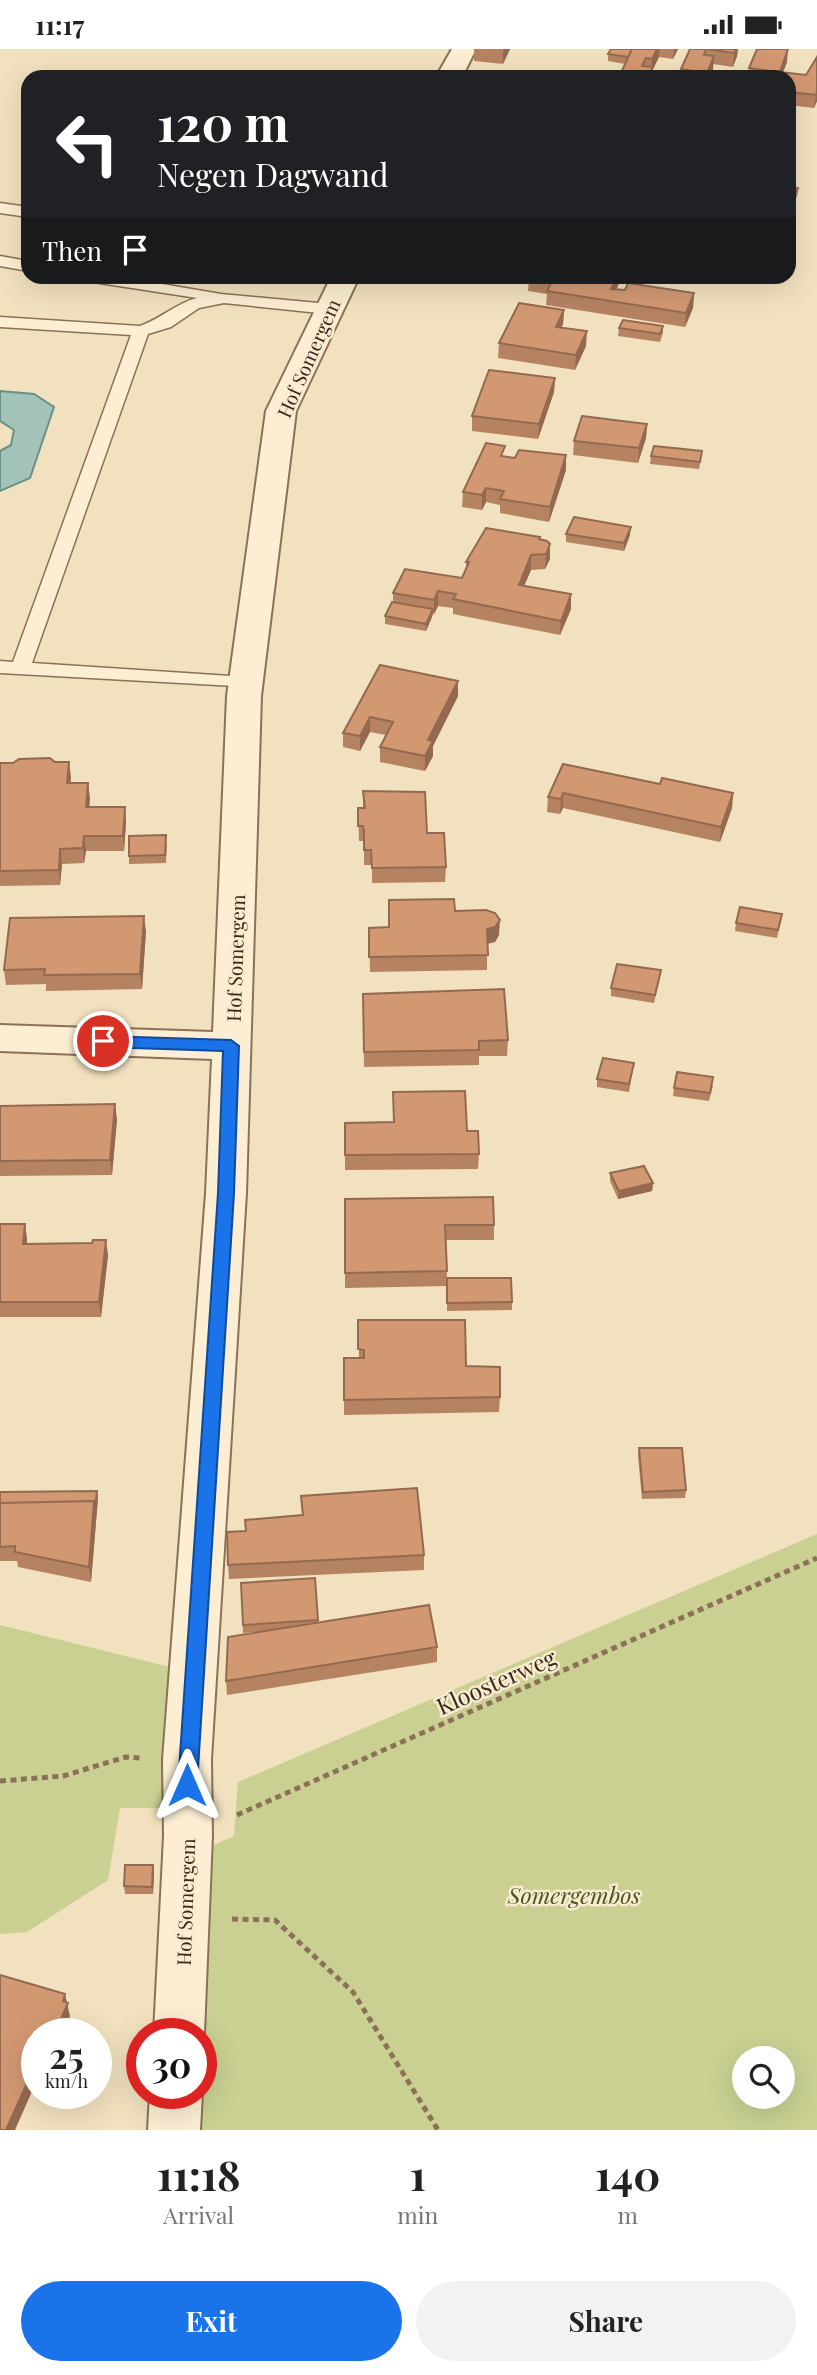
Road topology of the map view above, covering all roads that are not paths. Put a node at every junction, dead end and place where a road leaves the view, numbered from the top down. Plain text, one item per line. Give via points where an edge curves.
1 (464, 49) edge
2 (453, 70) edge
3 (0, 208) edge
4 (21, 211) edge
5 (0, 261) edge
6 (21, 265) edge
7 (137, 284) edge
8 (337, 293) edge
9 (224, 298) junction
10 (0, 321) edge
11 (141, 331) junction
12 (0, 667) edge
13 (20, 669) junction
14 (246, 683) junction
15 (0, 1038) edge
16 (231, 1046) junction
17 (180, 2018) edge
18 (175, 2109) edge
19 (174, 2130) edge

1 - 2 street
3 - 4 lane
5 - 6 lane
7 - 9 lane
8 - 9 lane
8 - 14 street, Hof Somergem via 281,411
9 - 11 lane via 194,304 165,323
10 - 11 lane
11 - 13 lane
12 - 13 lane
13 - 14 lane
14 - 16 street, Hof Somergem
15 - 16 street
16 - 17 street, Hof Somergem via 226,1193 187,1760
18 - 19 street

